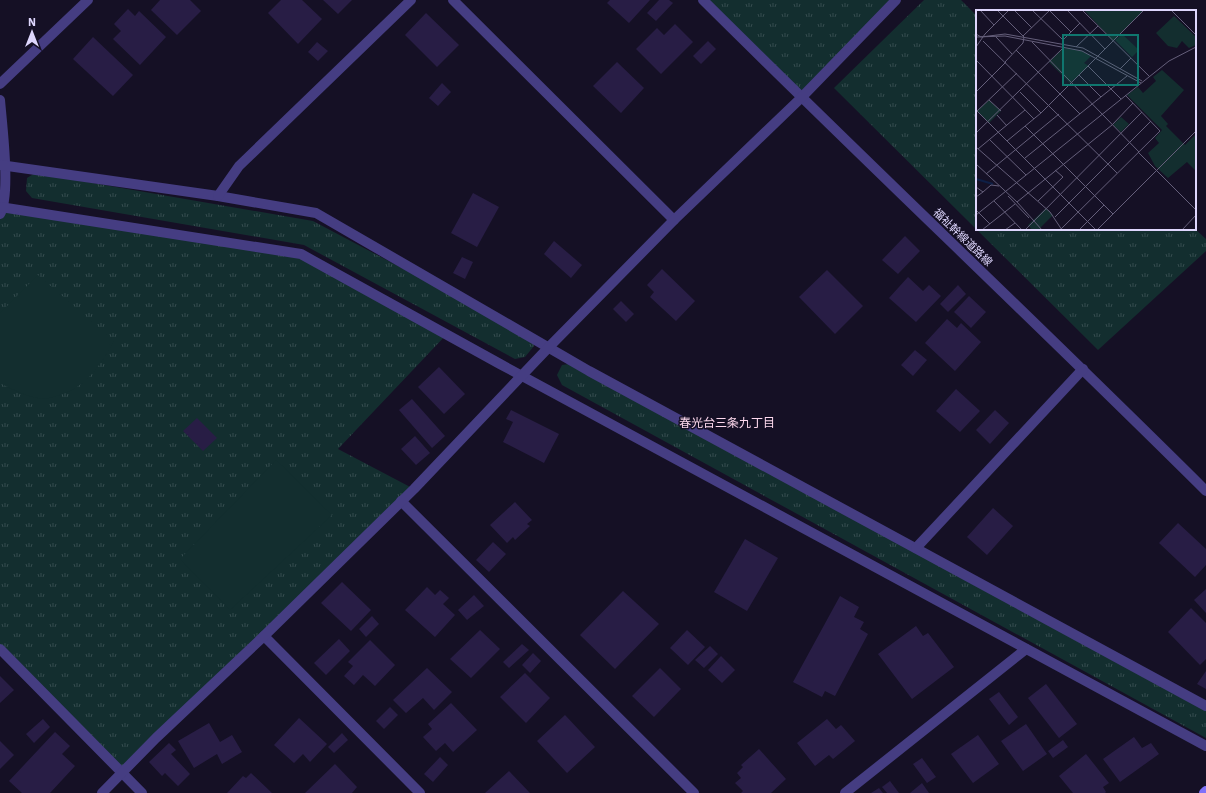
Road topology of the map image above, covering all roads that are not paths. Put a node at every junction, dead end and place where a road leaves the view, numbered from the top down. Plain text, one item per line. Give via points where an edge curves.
1 (88, 0) edge
2 (411, 0) edge
3 (453, 0) edge
4 (702, 0) edge
5 (896, 0) edge
6 (0, 84) edge
7 (801, 98) junction
8 (0, 100) edge
9 (3, 166) edge
10 (218, 196) junction
11 (1, 210) edge
12 (674, 220) junction
13 (548, 348) junction
14 (1083, 369) junction
15 (522, 376) junction
16 (1206, 491) edge
17 (401, 501) junction
18 (916, 548) junction
19 (264, 636) junction
20 (0, 649) edge
21 (1026, 649) junction
22 (1206, 706) edge
23 (1206, 746) edge
24 (122, 773) junction
25 (1206, 791) edge
26 (102, 793) edge
27 (142, 793) edge
28 (420, 793) edge
29 (694, 793) edge
30 (845, 793) edge
31 (1204, 793) edge

1 - 6 street
2 - 10 street via 239,166
3 - 12 street
4 - 7 street, 福祉幹線道路線
5 - 7 street
7 - 12 street
7 - 14 street, 福祉幹線道路線
8 - 9 street
9 - 10 street
9 - 11 street
10 - 13 street via 316,213
11 - 15 street via 300,254
12 - 13 street
13 - 15 street
13 - 18 street
14 - 16 street, 福祉幹線道路線
14 - 18 street
15 - 17 street
15 - 21 street
17 - 19 street
17 - 29 street
18 - 22 street
19 - 24 street
19 - 28 street
20 - 24 street
21 - 23 street
21 - 30 street
24 - 26 street
24 - 27 street
25 - 31 street

